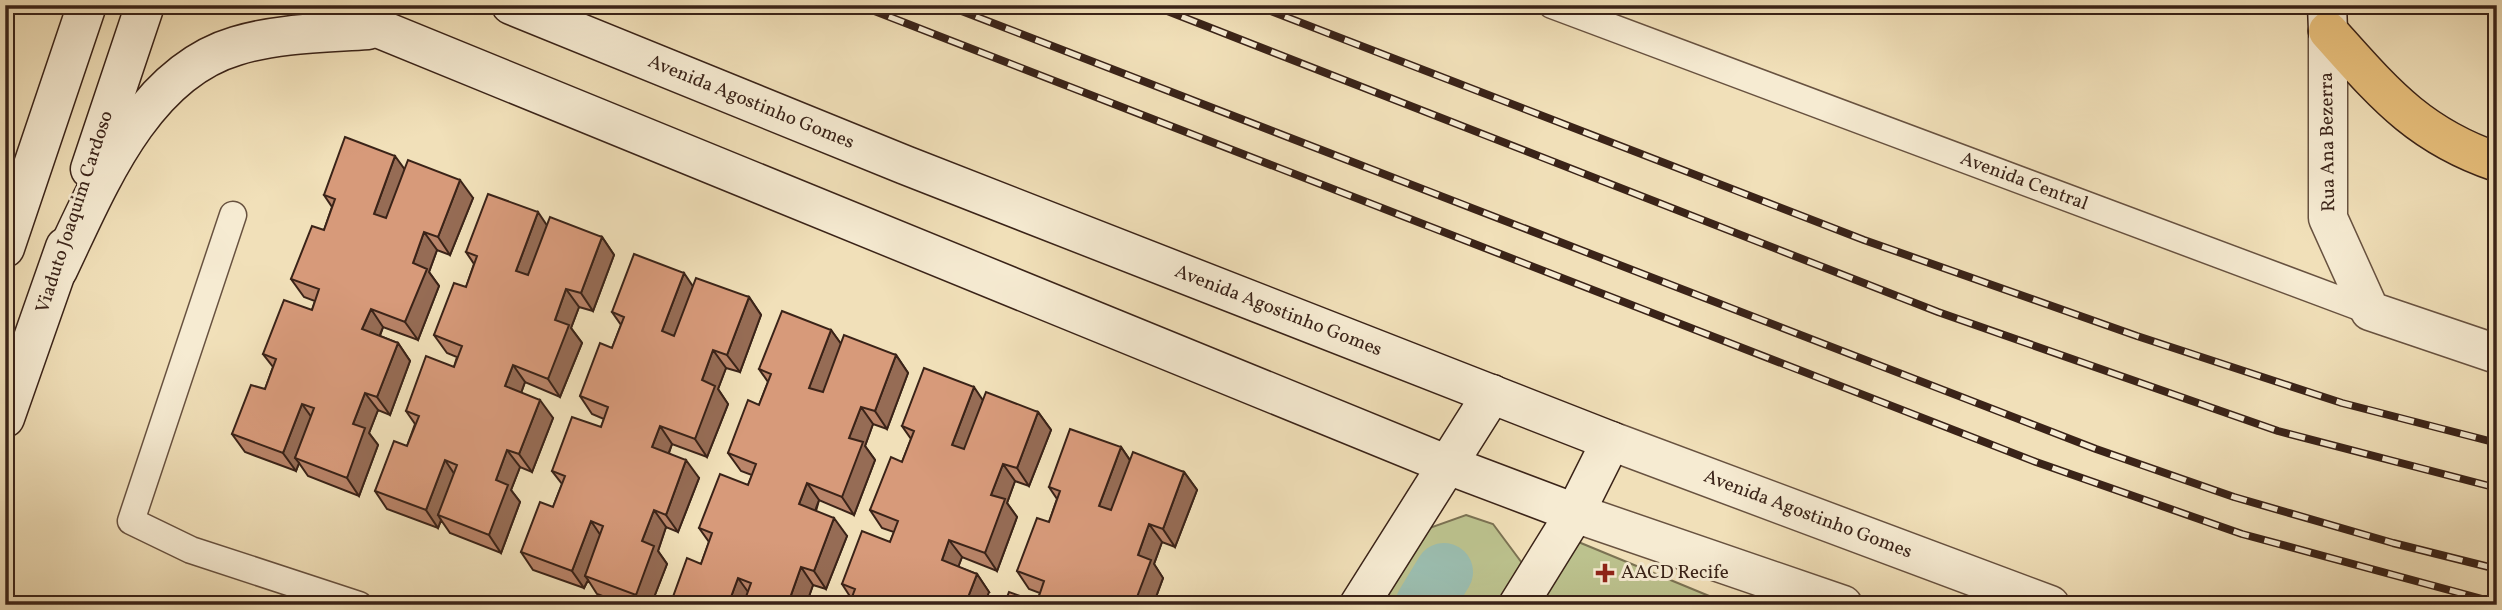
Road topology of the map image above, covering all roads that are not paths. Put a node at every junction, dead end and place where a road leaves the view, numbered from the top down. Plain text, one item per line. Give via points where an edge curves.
1 (87, 5) edge
2 (145, 5) edge
3 (321, 5) edge
4 (511, 5) edge
5 (1552, 5) edge
6 (2328, 18) edge
7 (377, 29) junction
8 (2497, 162) edge
9 (233, 215) dead end
10 (5, 248) edge
11 (58, 270) junction
12 (2370, 311) junction
13 (2497, 354) edge
14 (1492, 394) junction
15 (5, 418) edge
16 (1611, 441) junction
17 (1448, 465) junction
18 (1575, 513) junction
19 (359, 605) edge
20 (1359, 605) edge
21 (1518, 605) edge
22 (1843, 605) edge
23 (2050, 605) edge

1 - 10 street
2 - 11 street, Viaduto Joaquim Cardoso
3 - 7 street
4 - 14 street, Avenida Agostinho Gomes via 905,166
5 - 12 lane, Avenida Central
6 - 8 highway via 2395,104 2433,133
6 - 12 street, Rua Ana Bezerra via 2328,218
7 - 11 street via 286,36 234,46 181,77 139,118 106,169
7 - 17 street
9 - 19 lane via 131,521 191,550
11 - 15 street, Viaduto Joaquim Cardoso
12 - 13 street, Avenida Central
14 - 16 street, Avenida Agostinho Gomes
14 - 17 street
16 - 18 street
16 - 23 street, Avenida Agostinho Gomes
17 - 18 street
17 - 20 street
18 - 21 street
18 - 22 street

